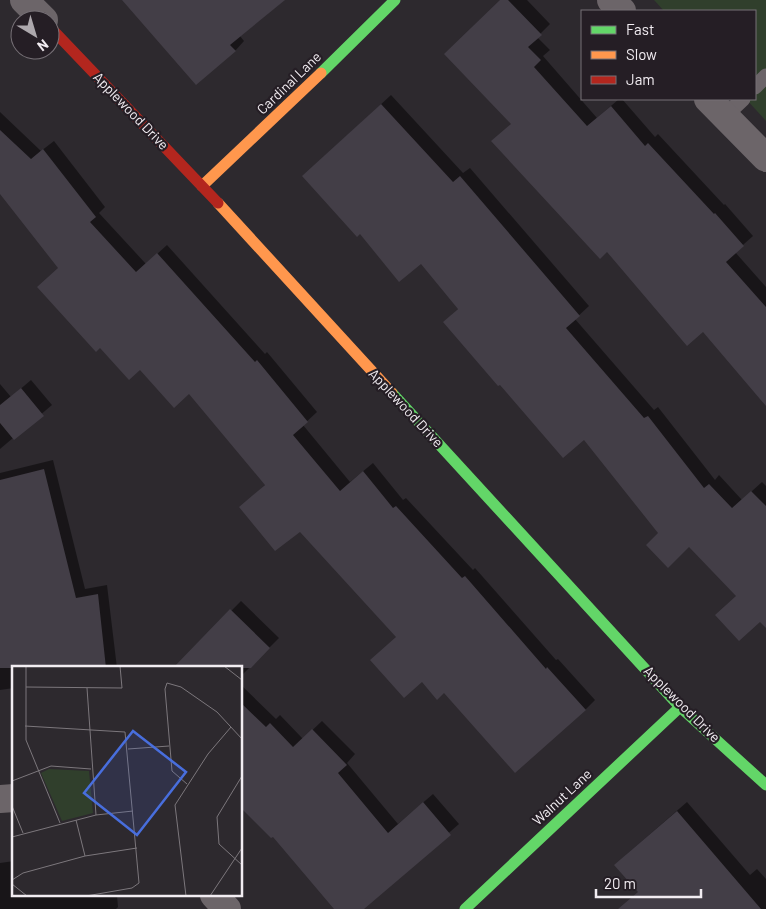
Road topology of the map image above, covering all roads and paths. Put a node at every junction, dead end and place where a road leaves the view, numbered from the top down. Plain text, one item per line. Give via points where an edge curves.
1 (24, 0) edge
2 (395, 0) edge
3 (611, 0) edge
4 (34, 10) edge
5 (621, 10) edge
6 (60, 37) edge
7 (766, 76) edge
8 (756, 86) edge
9 (725, 105) edge
10 (766, 158) edge
11 (202, 186) junction
12 (680, 707) junction
13 (766, 785) edge
14 (215, 896) edge
15 (227, 909) edge
16 (465, 909) edge

1 - 4 street
2 - 11 street, Cardinal Lane via 299,96
3 - 5 street
6 - 11 street, Applewood Drive
7 - 8 lane
9 - 10 street
11 - 12 street, Applewood Drive
12 - 13 street, Applewood Drive
12 - 16 street, Walnut Lane
14 - 15 street

